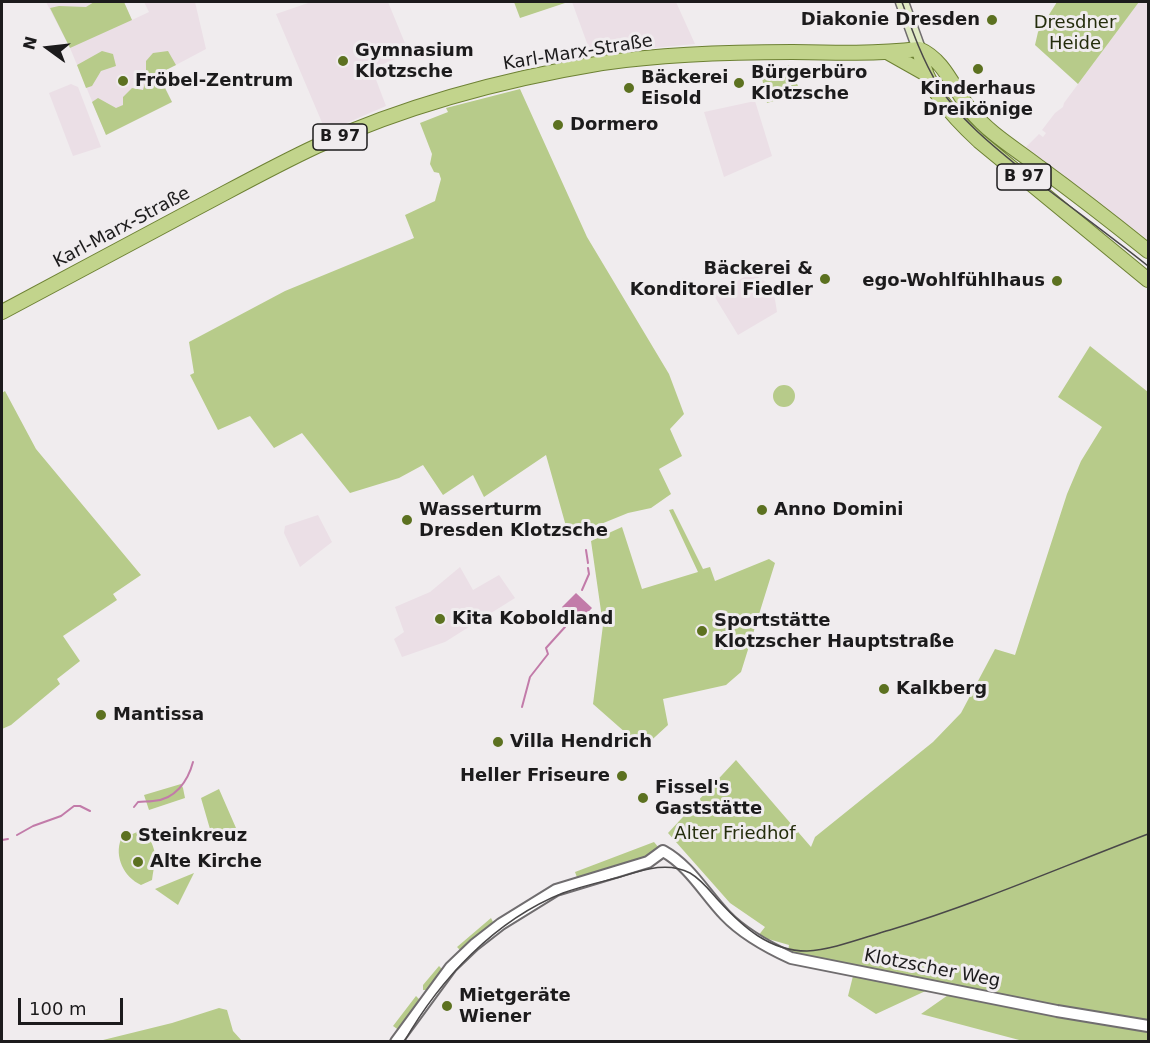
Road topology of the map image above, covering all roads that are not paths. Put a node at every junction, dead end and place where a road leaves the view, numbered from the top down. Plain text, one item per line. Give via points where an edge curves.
1 (902, 2) edge
2 (919, 49) junction
3 (887, 52) junction
4 (926, 74) junction
5 (1149, 251) edge
6 (1149, 280) edge
7 (2, 312) edge
8 (1149, 1026) edge
9 (396, 1041) edge

1 - 2 main road
2 - 3 main road, Karl-Marx-Straße / B 97
2 - 4 main road, B 97
2 - 5 main road, B 97 via 941,65 980,121
3 - 4 main road
3 - 7 main road, Karl-Marx-Straße / B 97 via 656,57 531,76 465,93 386,118 318,146
4 - 6 main road, B 97 via 945,106 979,141
8 - 9 street, Klotzscher Weg via 791,958 752,937 723,913 693,876 663,851 648,862 556,890 501,924 452,967

